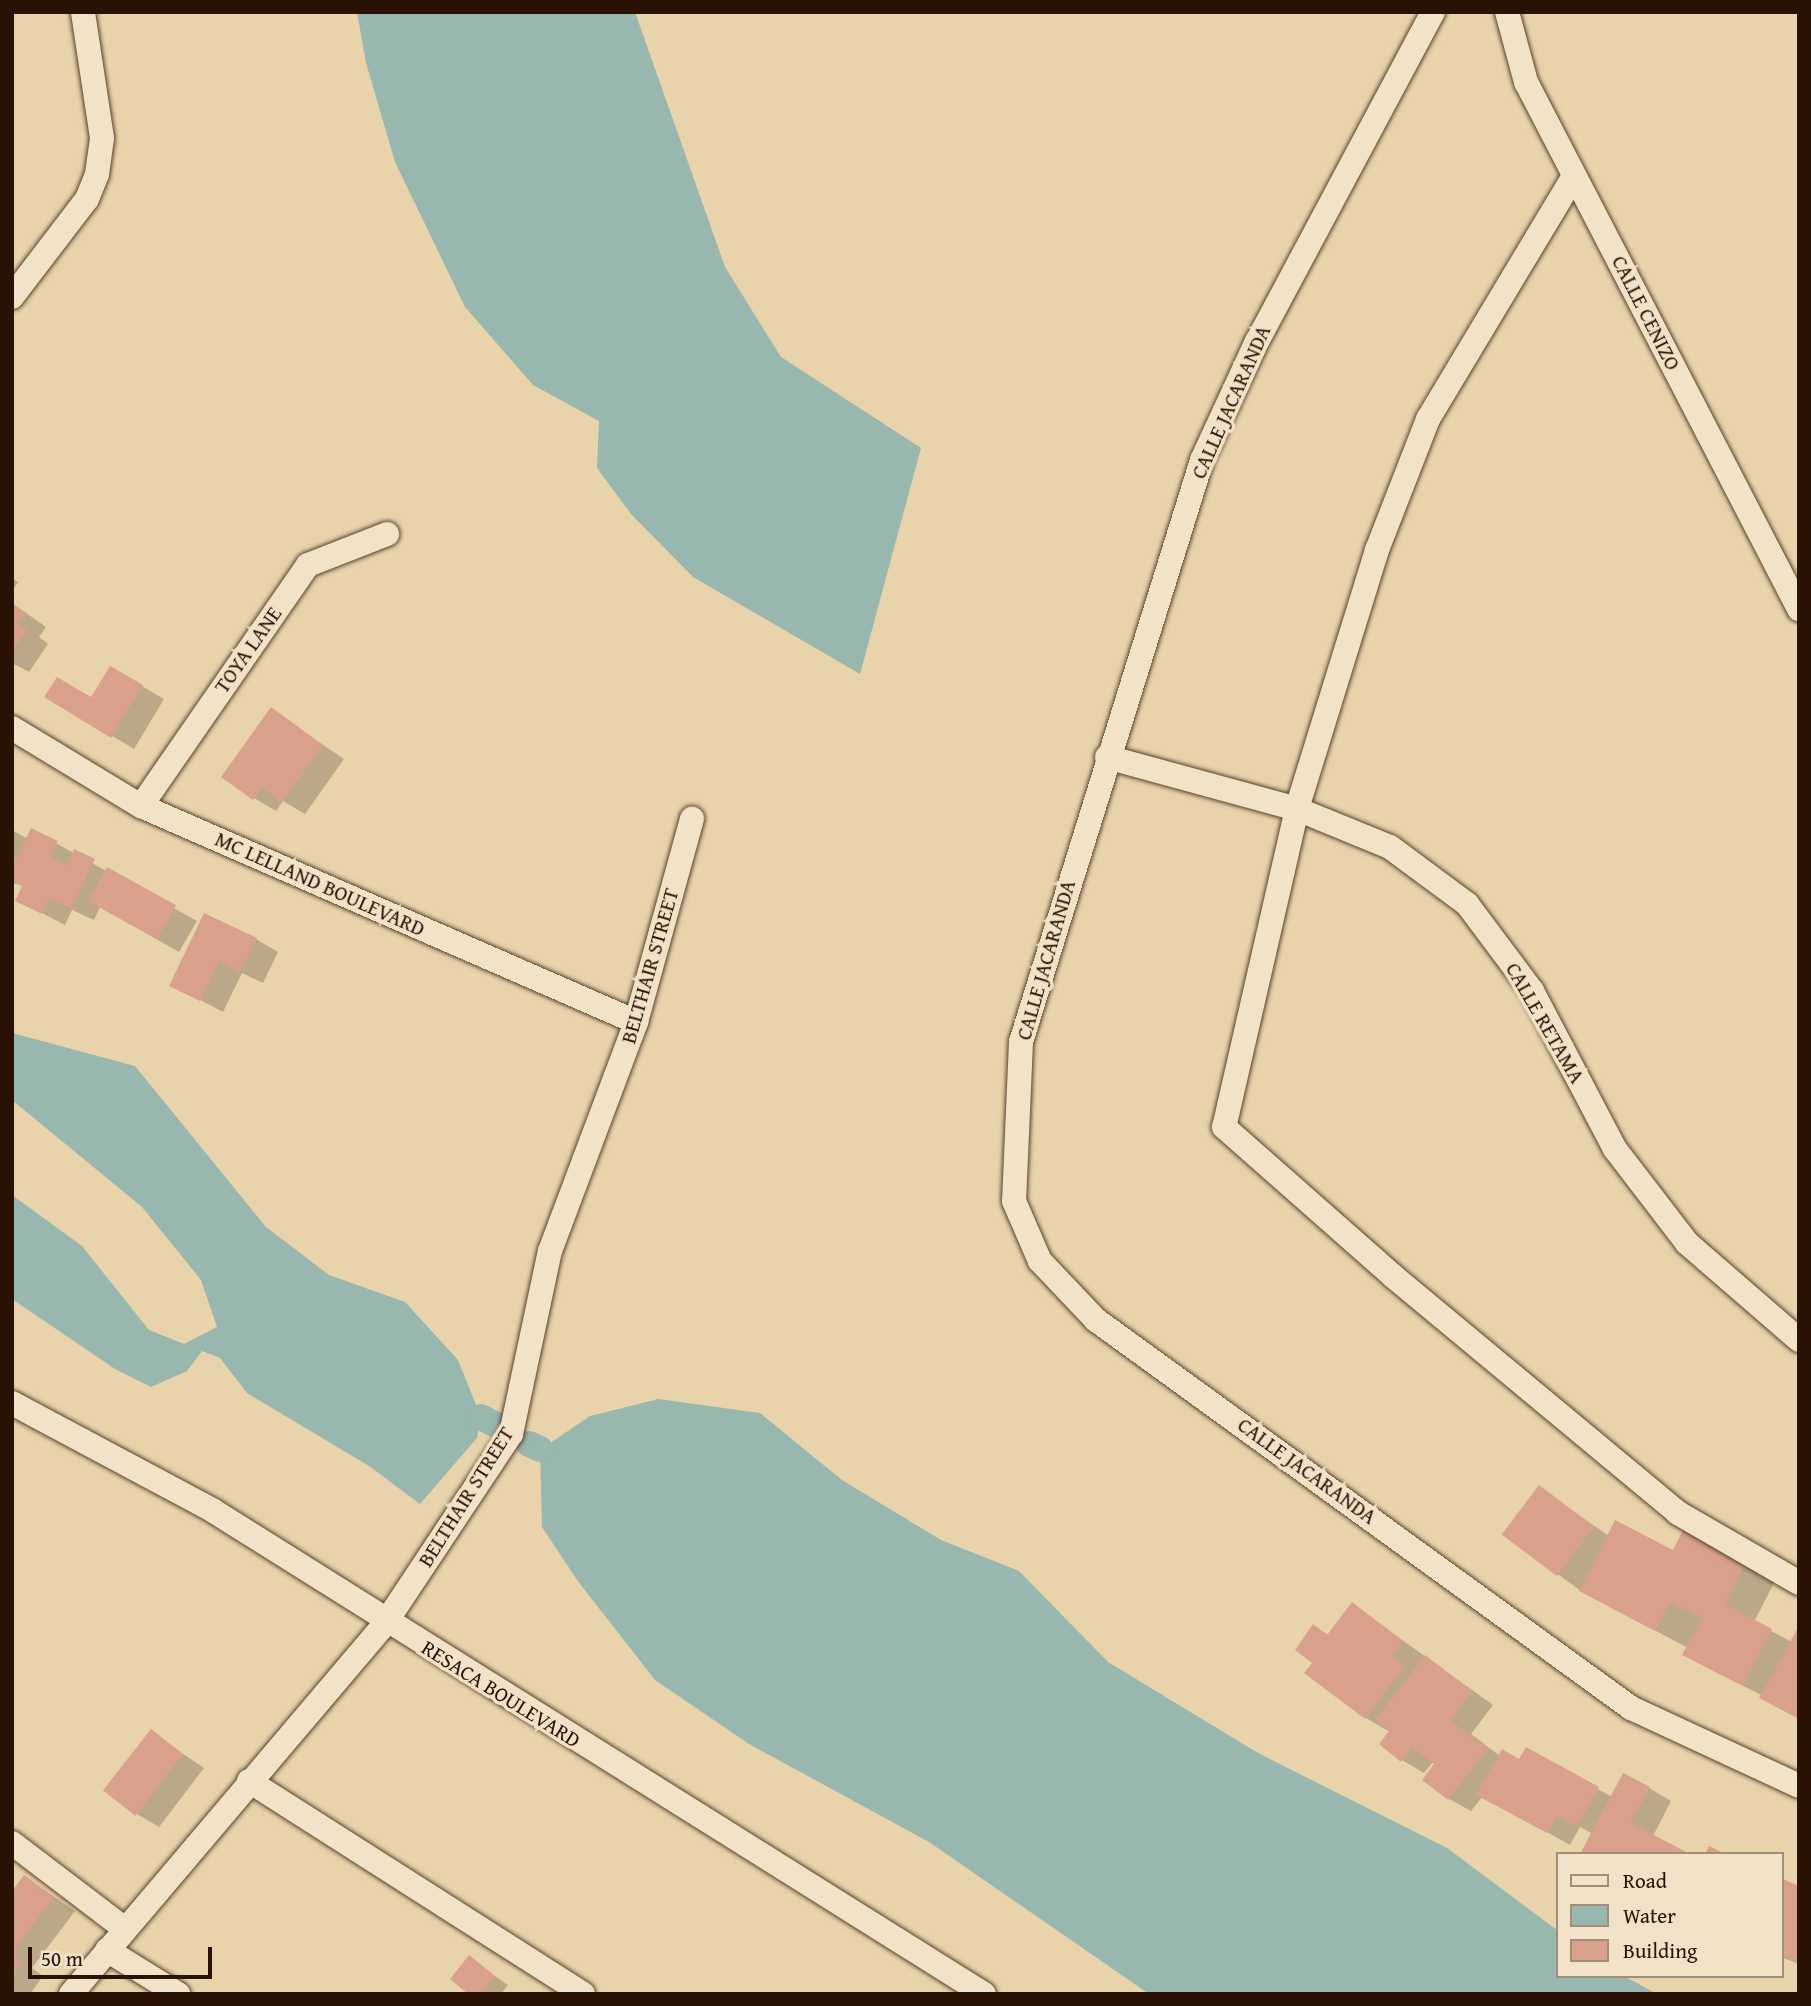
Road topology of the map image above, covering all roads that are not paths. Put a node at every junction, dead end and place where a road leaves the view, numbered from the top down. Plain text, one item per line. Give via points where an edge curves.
1 (83, 12) edge
2 (1433, 12) edge
3 (1507, 12) edge
4 (1574, 176) junction
5 (12, 297) edge
6 (387, 534) dead end
7 (1799, 609) edge
8 (12, 729) edge
9 (1107, 757) junction
10 (141, 806) junction
11 (1297, 809) junction
12 (692, 819) dead end
13 (636, 1022) junction
14 (1799, 1340) edge
15 (12, 1403) edge
16 (1799, 1583) edge
17 (386, 1622) junction
18 (249, 1781) junction
19 (1799, 1786) edge
20 (12, 1843) edge
21 (125, 1929) junction
22 (107, 1950) junction
23 (71, 1994) edge
24 (178, 1994) edge
25 (583, 1994) edge
26 (985, 1994) edge

1 - 5 street via 102,138 97,174 87,199
2 - 9 street, CALLE JACARANDA via 1257,341 1202,460
3 - 4 street, CALLE CENIZO via 1526,82
4 - 7 street, CALLE CENIZO
4 - 11 street via 1428,419 1377,550
6 - 10 street, TOYA LANE via 308,565
8 - 10 street, MC LELLAND BOULEVARD
9 - 11 street, CALLE RETAMA
9 - 19 street, CALLE JACARANDA via 1021,1042 1014,1200 1040,1261 1096,1321 1631,1708
10 - 13 street, MC LELLAND BOULEVARD
11 - 14 street, CALLE RETAMA via 1390,847 1467,904 1532,992 1615,1149 1687,1243
11 - 16 street via 1224,1127 1678,1513
12 - 13 street, BELTHAIR STREET
13 - 17 street, BELTHAIR STREET via 550,1251 512,1434
15 - 17 street, RESACA BOULEVARD via 212,1510
17 - 18 street, BELTHAIR STREET
17 - 26 street, RESACA BOULEVARD
18 - 21 street, BELTHAIR STREET
18 - 25 street
20 - 21 street
21 - 22 street, BELTHAIR STREET
22 - 23 street, BELTHAIR STREET
22 - 24 street

